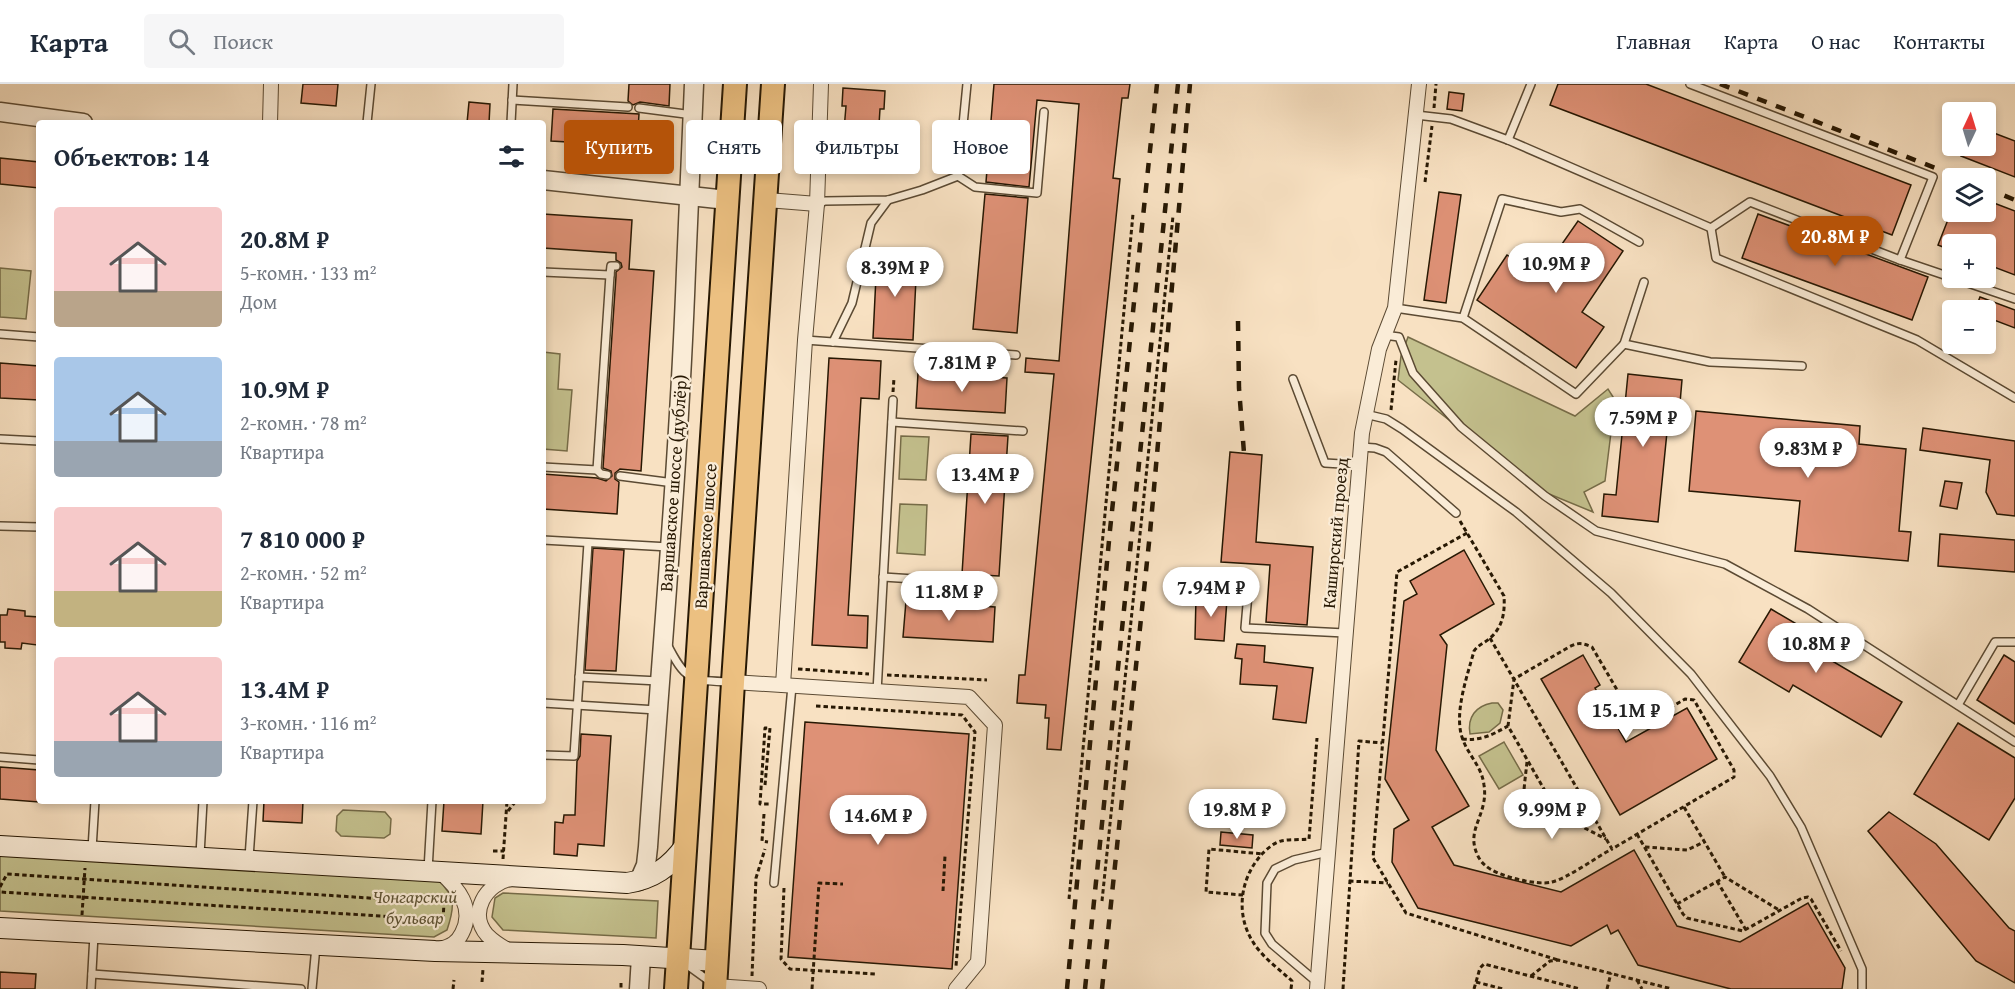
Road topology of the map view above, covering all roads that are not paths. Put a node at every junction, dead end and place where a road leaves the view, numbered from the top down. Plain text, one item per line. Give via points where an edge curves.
1 (271, 84) edge
2 (371, 84) edge
3 (513, 84) edge
4 (694, 84) edge
5 (735, 84) edge
6 (773, 84) edge
7 (821, 84) edge
8 (967, 84) edge
9 (1419, 84) edge
10 (1530, 84) edge
11 (1690, 84) edge
12 (512, 99) junction
13 (628, 107) dead end
14 (639, 108) dead end
15 (0, 112) edge
16 (1044, 112) dead end
17 (693, 115) junction
18 (1416, 115) junction
19 (55, 120) edge
20 (270, 120) edge
21 (367, 120) edge
22 (511, 120) edge
23 (1508, 140) junction
24 (958, 176) junction
25 (546, 180) edge
26 (688, 197) junction
27 (727, 200) junction
28 (767, 200) junction
29 (888, 200) junction
30 (817, 204) junction
31 (1711, 228) junction
32 (1639, 242) dead end
33 (1900, 260) junction
34 (616, 266) dead end
35 (546, 272) edge
36 (610, 275) junction
37 (1644, 282) dead end
38 (2015, 299) edge
39 (1395, 309) junction
40 (1464, 318) junction
41 (0, 334) edge
42 (1384, 335) junction
43 (36, 337) edge
44 (805, 340) junction
45 (833, 342) junction
46 (1624, 344) junction
47 (1016, 355) dead end
48 (1802, 366) dead end
49 (1293, 379) dead end
50 (2015, 398) edge
51 (893, 399) dead end
52 (1365, 414) junction
53 (891, 422) junction
54 (1023, 431) dead end
55 (0, 439) edge
56 (36, 441) edge
57 (1360, 447) junction
58 (1358, 465) junction
59 (546, 467) edge
60 (597, 470) junction
61 (607, 475) dead end
62 (620, 476) dead end
63 (674, 483) junction
64 (1456, 513) road end
65 (0, 526) edge
66 (36, 527) edge
67 (546, 540) edge
68 (588, 543) junction
69 (669, 547) junction
70 (883, 577) junction
71 (1249, 582) dead end
72 (977, 583) dead end
73 (1345, 633) junction
74 (664, 636) junction
75 (2015, 642) edge
76 (579, 677) junction
77 (695, 680) junction
78 (659, 681) junction
79 (733, 682) junction
80 (787, 686) junction
81 (877, 692) junction
82 (546, 703) edge
83 (577, 705) junction
84 (1958, 705) junction
85 (657, 710) junction
86 (2015, 742) edge
87 (546, 755) edge
88 (0, 758) edge
89 (36, 760) edge
90 (95, 804) edge
91 (203, 804) edge
92 (253, 804) edge
93 (432, 804) edge
94 (0, 846) edge
95 (685, 846) junction
96 (89, 851) junction
97 (1328, 852) junction
98 (200, 858) junction
99 (249, 860) junction
100 (434, 871) junction
101 (516, 878) junction
102 (639, 881) junction
103 (774, 884) dead end
104 (0, 928) edge
105 (88, 933) junction
106 (316, 943) junction
107 (435, 951) junction
108 (513, 954) junction
109 (641, 957) junction
110 (677, 958) junction
111 (717, 961) junction
112 (92, 974) junction
113 (1318, 986) edge
114 (715, 987) edge
115 (91, 989) edge
116 (301, 989) edge
117 (312, 989) edge
118 (639, 989) edge
119 (676, 989) edge
120 (759, 989) edge
121 (956, 989) edge
122 (1862, 989) edge

1 - 20 street
2 - 21 lane
3 - 12 lane
4 - 17 street, Варшавское шоссе (дублёр)
5 - 27 main road, Варшавское шоссе
6 - 28 main road
7 - 30 street
8 - 24 lane
9 - 18 street, Каширский проезд
10 - 23 lane
11 - 33 lane via 1934,177
12 - 13 lane
12 - 22 lane
14 - 17 lane
15 - 19 street
16 - 24 lane via 1037,193 975,187
17 - 26 street, Варшавское шоссе (дублёр)
18 - 23 lane via 1451,119
18 - 39 street, Каширский проезд
23 - 31 lane
24 - 29 lane
25 - 26 street
26 - 27 street
26 - 63 street, Варшавское шоссе (дублёр)
27 - 77 main road, Варшавское шоссе
28 - 30 street
28 - 79 main road
29 - 30 lane
29 - 45 lane via 871,223 852,303
30 - 44 street
31 - 33 lane via 1750,202
31 - 50 lane via 1716,258 1917,340
32 - 40 lane via 1580,208 1561,212 1502,199
33 - 38 lane
34 - 36 lane via 610,266
35 - 36 lane
36 - 60 lane
37 - 46 lane
39 - 40 lane
39 - 42 street, Каширский проезд
40 - 46 lane via 1576,394
41 - 43 lane
42 - 52 street, Каширский проезд
42 - 84 lane via 1399,337 1413,373 1461,428 1545,496 1596,531 1725,564 1808,609
44 - 45 lane
44 - 80 street
45 - 47 lane
46 - 48 lane via 1710,362
49 - 58 lane via 1326,463
51 - 53 lane
52 - 57 street, Каширский проезд
52 - 122 lane via 1386,419 1402,429 1516,512 1611,593 1691,674 1770,776 1801,826 1862,969
53 - 54 lane
53 - 70 lane
55 - 56 lane
57 - 58 street, Каширский проезд
57 - 64 lane via 1386,452
58 - 73 street, Каширский проезд
59 - 60 lane
60 - 61 lane
62 - 63 lane
63 - 69 street, Варшавское шоссе (дублёр)
65 - 66 lane
67 - 68 lane
68 - 69 lane
68 - 76 lane
69 - 74 street, Варшавское шоссе (дублёр)
70 - 72 lane
70 - 81 lane
71 - 73 lane via 1245,628
73 - 97 street, Каширский проезд
74 - 77 lane via 678,666
74 - 78 street, Варшавское шоссе (дублёр)
75 - 84 lane via 1995,642
76 - 78 lane
76 - 83 lane
77 - 79 lane
77 - 95 main road, Варшавское шоссе
78 - 85 street, Варшавское шоссе (дублёр)
79 - 80 street
79 - 111 main road
80 - 81 street
80 - 103 lane
81 - 121 street via 969,698 995,725 978,962
82 - 83 lane
83 - 85 lane
83 - 87 lane via 574,756
84 - 86 lane
85 - 102 street, Варшавское шоссе (дублёр) via 648,847
88 - 89 lane
90 - 96 lane
91 - 98 lane
92 - 99 lane
93 - 100 lane
94 - 96 main road
95 - 102 main road via 674,862
95 - 110 main road, Варшавское шоссе
96 - 98 main road
97 - 113 street, Каширский проезд
97 - 113 lane via 1275,869 1266,883 1264,924 1268,940
98 - 99 main road
99 - 100 main road
100 - 101 main road
100 - 107 street via 453,883 467,908 466,924 458,941
101 - 102 main road
101 - 108 street via 500,880 480,904 486,934
104 - 105 main road
105 - 106 main road
105 - 112 lane
106 - 107 main road
106 - 117 lane
107 - 108 main road
108 - 109 main road
109 - 110 main road
109 - 118 street
110 - 111 main road
110 - 114 lane
110 - 119 main road, Варшавское шоссе
111 - 114 main road
112 - 115 lane
112 - 116 lane
114 - 120 street

